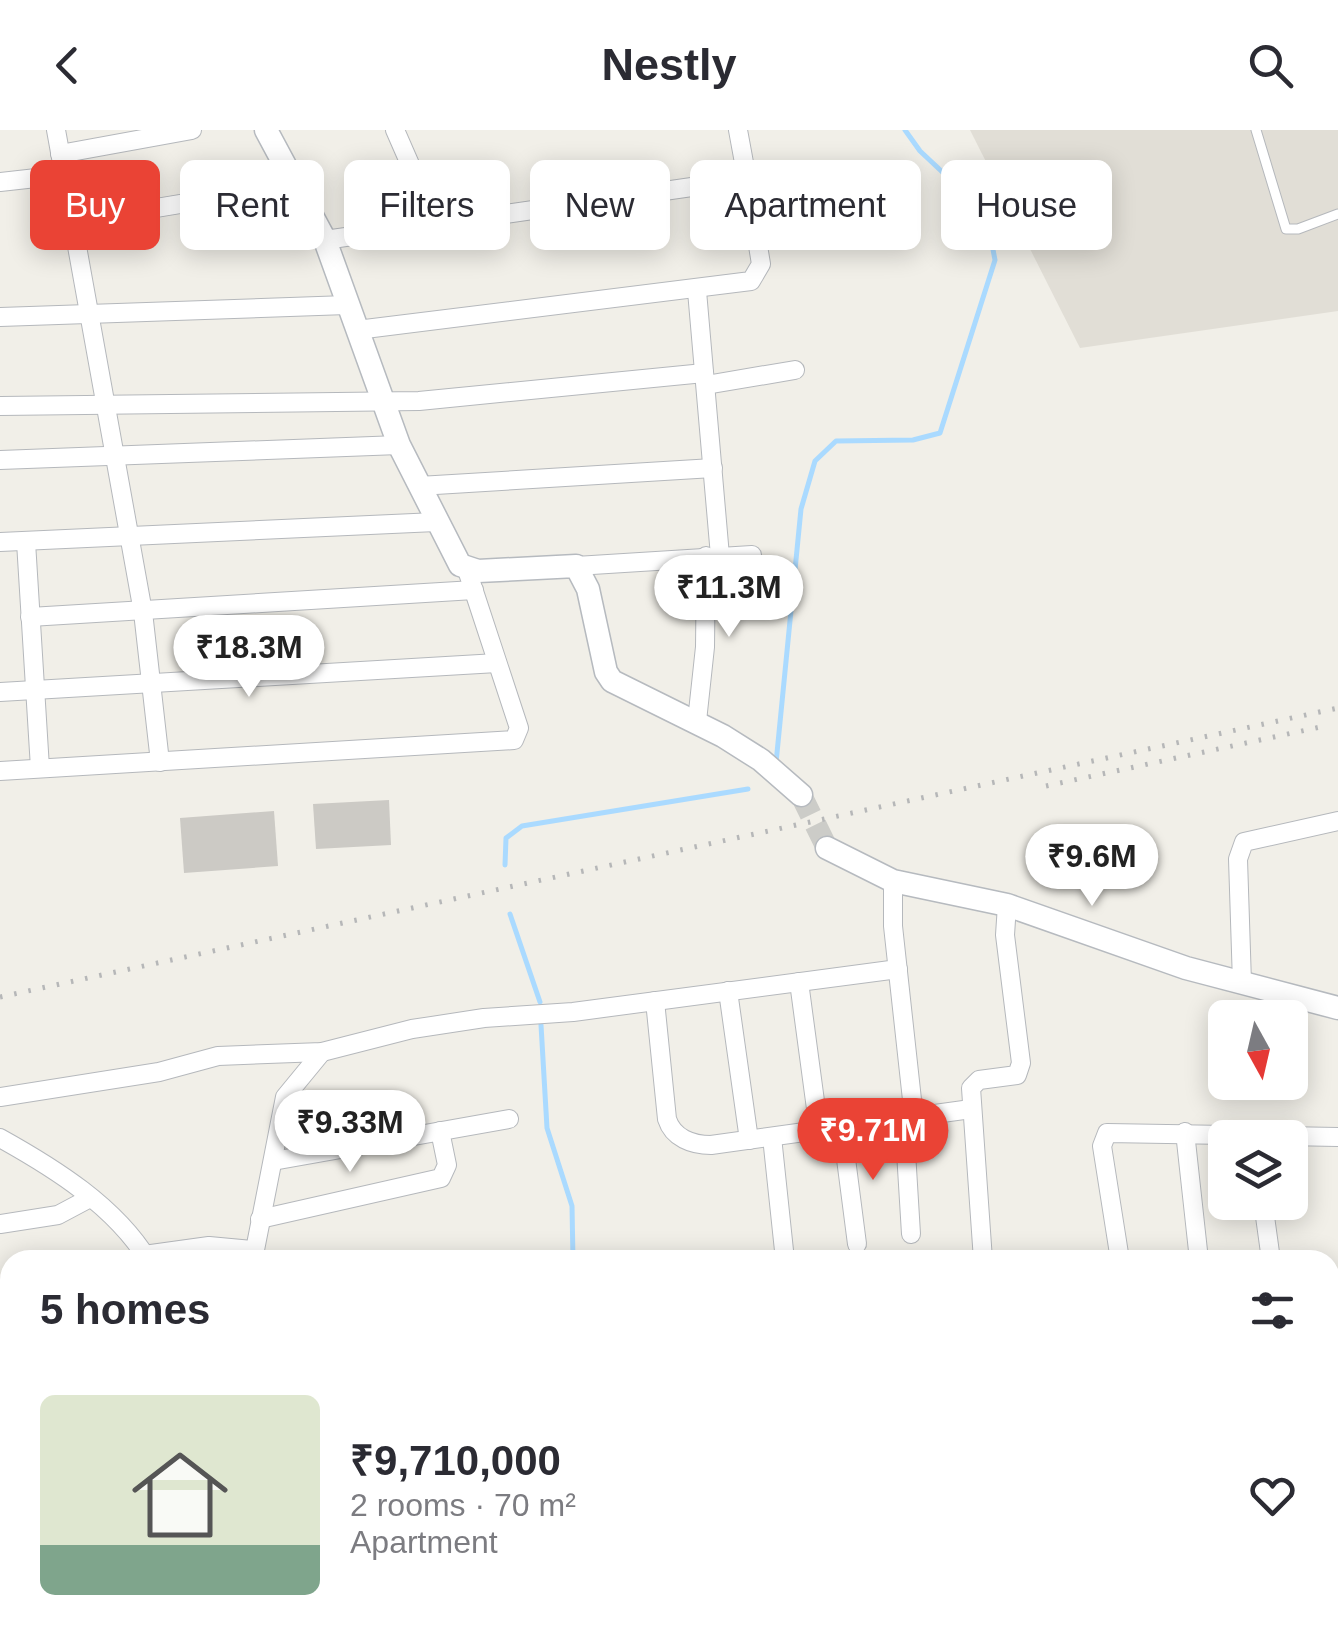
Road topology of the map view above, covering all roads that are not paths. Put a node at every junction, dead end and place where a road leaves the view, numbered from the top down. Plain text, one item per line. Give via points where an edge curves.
1 (56, 130) edge
2 (192, 130) edge
3 (266, 130) edge
4 (395, 130) edge
5 (738, 130) edge
6 (1256, 130) edge
7 (60, 154) junction
8 (61, 160) edge
9 (282, 160) edge
10 (408, 160) edge
11 (744, 160) edge
12 (30, 179) edge
13 (0, 182) edge
14 (690, 187) edge
15 (1338, 214) edge
16 (510, 215) edge
17 (344, 238) edge
18 (325, 240) joint
19 (77, 250) edge
20 (756, 250) edge
21 (698, 291) junction
22 (347, 304) junction
23 (88, 314) junction
24 (0, 317) edge
25 (357, 330) junction
26 (795, 370) dead end
27 (705, 379) junction
28 (382, 398) junction
29 (0, 406) edge
30 (104, 406) junction
31 (399, 445) junction
32 (114, 458) junction
33 (0, 460) edge
34 (713, 468) junction
35 (419, 486) junction
36 (436, 522) junction
37 (131, 535) junction
38 (0, 542) edge
39 (26, 542) junction
40 (752, 555) dead end
41 (713, 556) junction
42 (576, 566) junction
43 (470, 580) junction
44 (144, 612) junction
45 (30, 617) junction
46 (497, 663) junction
47 (152, 682) junction
48 (34, 691) junction
49 (0, 692) edge
50 (697, 722) junction
51 (160, 762) junction
52 (40, 768) junction
53 (0, 770) edge
54 (801, 795) tunnel mouth
55 (1338, 821) edge
56 (827, 848) tunnel mouth
57 (893, 881) junction
58 (1007, 905) junction
59 (898, 969) junction
60 (798, 982) junction
61 (1242, 983) junction
62 (728, 991) junction
63 (655, 1001) junction
64 (1338, 1008) edge
65 (322, 1052) junction
66 (0, 1097) edge
67 (971, 1109) junction
68 (509, 1119) dead end
69 (908, 1119) junction
70 (842, 1128) junction
71 (440, 1131) junction
72 (819, 1131) junction
73 (1185, 1132) junction
74 (1208, 1133) edge
75 (772, 1137) junction
76 (1308, 1137) edge
77 (0, 1138) edge
78 (1338, 1138) edge
79 (748, 1140) junction
80 (273, 1161) junction
81 (90, 1198) junction
82 (260, 1219) junction
83 (1266, 1220) edge
84 (0, 1224) edge
85 (911, 1234) dead end
86 (857, 1244) dead end
87 (141, 1250) edge
88 (186, 1250) edge
89 (228, 1250) edge
90 (253, 1250) edge
91 (784, 1250) edge
92 (982, 1250) edge
93 (1119, 1250) edge
94 (1198, 1250) edge
95 (1270, 1250) edge

1 - 7 street
2 - 7 street
3 - 9 street
4 - 10 street
5 - 11 street
6 - 15 lane via 1286,229
7 - 8 street
12 - 13 street
14 - 16 street
17 - 18 street
18 - 22 street
19 - 23 street
20 - 21 street via 759,274 750,281
21 - 25 street
21 - 27 street
22 - 23 street
22 - 25 street
23 - 24 street
23 - 30 street
25 - 28 street
26 - 27 street
27 - 28 street
27 - 34 street
28 - 30 street
28 - 31 street
29 - 30 street
30 - 32 street
31 - 32 street
31 - 35 street
32 - 33 street
32 - 37 street
34 - 35 street
34 - 41 street
35 - 36 street
36 - 37 street
36 - 43 street
37 - 39 street
37 - 44 street
38 - 39 street
39 - 45 street
40 - 41 street
41 - 42 street
41 - 50 street
42 - 43 street
42 - 50 street via 612,682
43 - 44 street
43 - 46 street
44 - 45 street
44 - 47 street
45 - 48 street
46 - 47 street
46 - 51 street via 519,728 514,740
47 - 48 street
47 - 51 street
48 - 49 street
48 - 52 street
50 - 54 street via 761,760
51 - 52 street
52 - 53 street
55 - 61 street via 1252,838 1240,850
56 - 57 street
57 - 58 street
57 - 59 street
58 - 61 street
58 - 67 street via 1021,1069 1012,1077 974,1082
59 - 60 street
59 - 69 street
60 - 62 street
60 - 72 street
61 - 64 street
62 - 63 street
62 - 79 street
63 - 65 street via 412,1029
63 - 79 street via 669,1127 702,1145
65 - 66 street via 218,1056 160,1072
65 - 80 street via 285,1098
67 - 69 street
67 - 92 street
68 - 71 street
69 - 70 street
69 - 85 street
70 - 72 street
70 - 86 street
71 - 80 street
71 - 82 street via 447,1164 441,1178
72 - 75 street
73 - 74 street
73 - 93 street via 1114,1130 1102,1139
73 - 94 street
75 - 79 street
75 - 91 street
76 - 78 street
77 - 81 street
80 - 82 street
81 - 84 street via 58,1215
81 - 87 street
82 - 90 street
83 - 95 street
88 - 89 street

